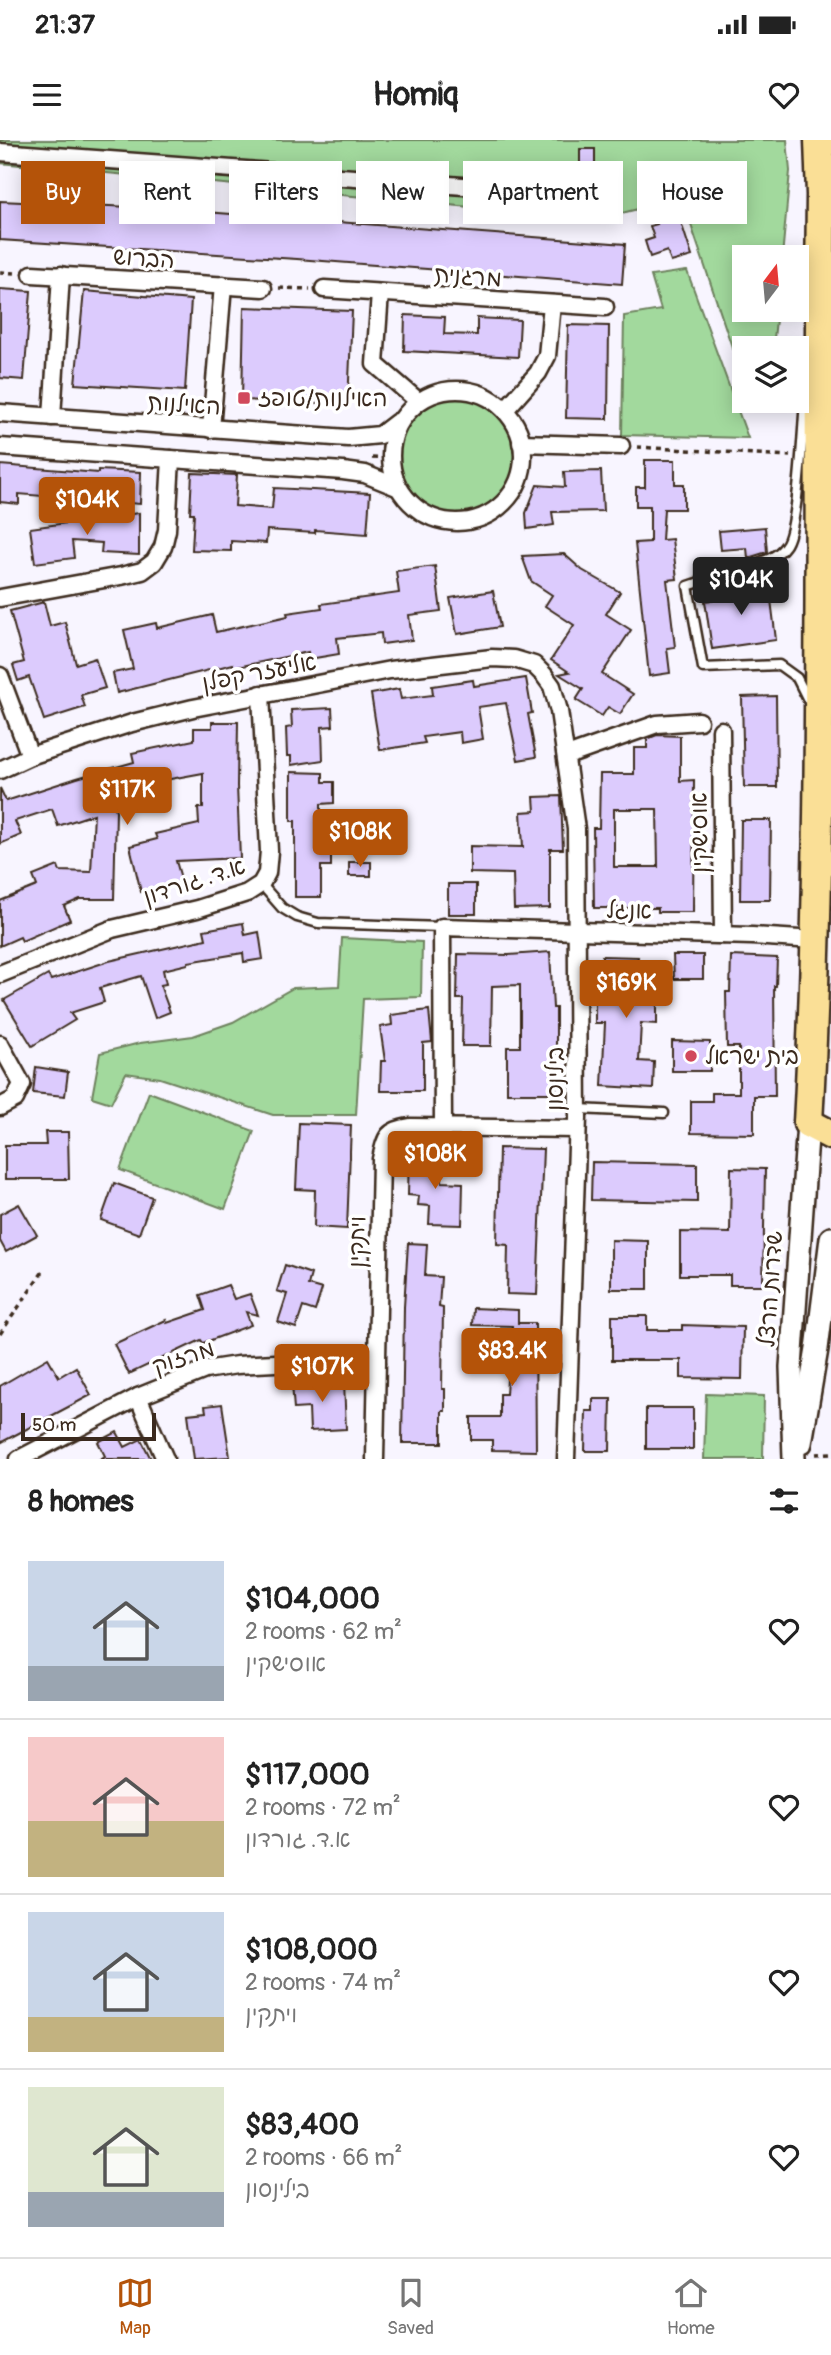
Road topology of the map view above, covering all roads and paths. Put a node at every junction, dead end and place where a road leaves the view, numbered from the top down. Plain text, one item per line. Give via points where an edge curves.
1 (820, 140) edge
2 (0, 152) edge
3 (463, 186) edge
4 (32, 274) dead end
5 (61, 275) junction
6 (223, 285) junction
7 (263, 288) joint
8 (820, 288) junction
9 (324, 289) joint
10 (380, 293) junction
11 (552, 304) junction
12 (605, 307) dead end
13 (418, 401) junction
14 (505, 410) junction
15 (0, 414) edge
16 (52, 417) junction
17 (401, 418) junction
18 (211, 429) junction
19 (521, 443) junction
20 (621, 446) joint
21 (0, 447) edge
22 (800, 456) junction
23 (171, 459) junction
24 (397, 487) junction
25 (0, 598) edge
26 (534, 665) joint
27 (0, 676) edge
28 (261, 694) junction
29 (699, 721) dead end
30 (820, 724) junction
31 (721, 730) dead end
32 (30, 756) junction
33 (567, 757) junction
34 (0, 770) edge
35 (261, 884) junction
36 (442, 927) junction
37 (576, 932) junction
38 (723, 935) junction
39 (815, 940) junction
40 (0, 974) edge
41 (0, 1044) edge
42 (0, 1107) edge
43 (578, 1109) junction
44 (664, 1113) dead end
45 (823, 1126) edge
46 (443, 1127) junction
47 (577, 1129) junction
48 (831, 1238) edge
49 (44, 1270) dead end
50 (0, 1334) edge
51 (377, 1363) junction
52 (138, 1397) junction
53 (19, 1459) edge
54 (165, 1459) edge
55 (375, 1459) edge
56 (566, 1459) edge
57 (796, 1459) edge

1 - 8 highway
2 - 3 street
4 - 5 street, הברוש
5 - 6 street, הברוש
5 - 16 street
6 - 7 street, הברוש
6 - 18 street
7 - 9 path
8 - 22 lane
8 - 30 highway
9 - 10 street, מרגנית
10 - 11 street, מרגנית
10 - 13 street via 375,364
11 - 12 street, מרגנית
11 - 14 street via 547,356
13 - 14 street via 462,389 486,396
13 - 17 street
14 - 19 street
15 - 16 street, האילנות
16 - 18 street, האילנות
17 - 18 street, האילנות via 380,435 367,438
17 - 24 street via 391,439
19 - 20 street
19 - 24 street via 521,475 512,494 496,510 474,520 451,523 431,518
20 - 22 path
21 - 23 street
22 - 30 lane via 796,511 786,546 764,562 688,586 703,668 779,664 797,678
23 - 24 street via 365,474
23 - 25 street via 167,530 155,562 121,576
26 - 28 street, אליעזר קפלן via 492,658 390,670
26 - 33 street, בילינסון via 552,685
27 - 32 street
28 - 32 street, אליעזר קפלן via 132,723
28 - 35 street, א.ד. גורדון via 269,851
29 - 33 street via 657,724
30 - 39 highway
31 - 38 street, אוסישקין
32 - 34 street, אליעזר קפלן
33 - 37 street, בילינסון via 576,829
35 - 36 lane, אנגל via 282,908 318,923
35 - 40 street, א.ד. גורדון via 197,909 112,929
36 - 37 street, אנגל
36 - 46 street
37 - 38 street, אנגל
37 - 43 street, בילינסון
38 - 39 street, אנגל
39 - 45 highway
41 - 42 street via 22,1084 15,1099
43 - 44 lane
43 - 47 street, בילינסון
45 - 57 main road, שדרות הרצל via 792,1367
46 - 47 street, ויתקין
46 - 51 street, ויתקין via 395,1129 385,1139
47 - 56 street, בילינסון
48 - 57 main road, שדרות הרצל via 815,1362
49 - 50 path
51 - 52 street, מרזוק via 237,1365 205,1370
51 - 55 street, ויתקין
52 - 53 street, מרזוק
52 - 54 street

